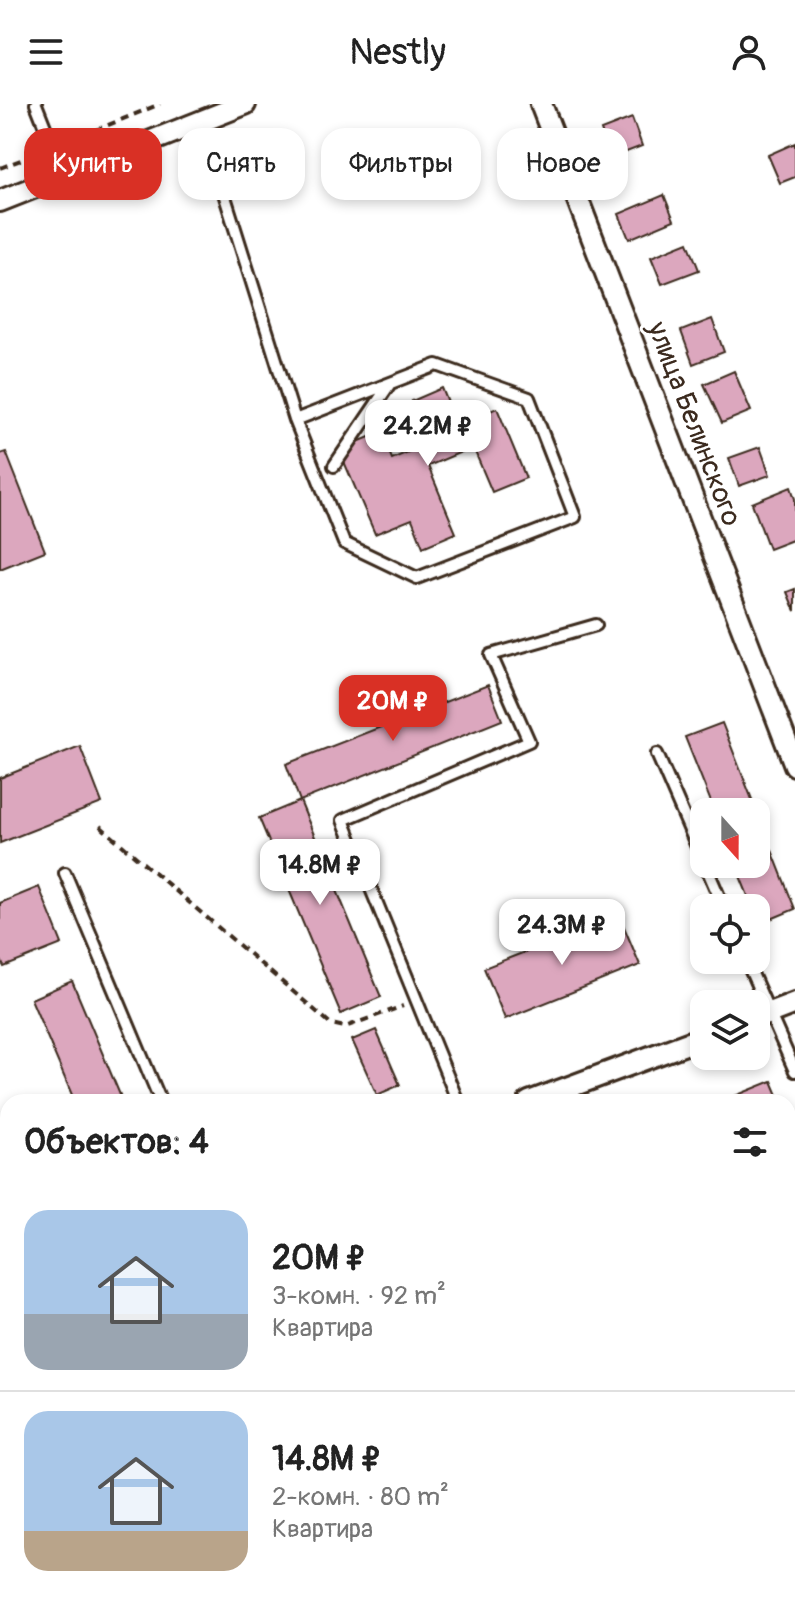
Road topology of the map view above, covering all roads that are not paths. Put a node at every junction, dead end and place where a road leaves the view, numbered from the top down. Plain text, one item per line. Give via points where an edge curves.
1 (36, 104) edge
2 (245, 104) edge
3 (541, 104) edge
4 (201, 120) junction
5 (45, 128) edge
6 (162, 136) edge
7 (24, 191) edge
8 (0, 201) edge
9 (390, 383) junction
10 (295, 420) junction
11 (334, 466) dead end
12 (596, 625) dead end
13 (657, 754) dead end
14 (795, 765) edge
15 (690, 831) edge
16 (65, 873) dead end
17 (795, 1003) edge
18 (770, 1013) edge
19 (770, 1028) edge
20 (690, 1042) edge
21 (795, 1071) edge
22 (158, 1094) edge
23 (455, 1094) edge
24 (551, 1094) edge

1 - 5 lane
2 - 4 street
3 - 14 street, улица Белинского
4 - 6 street
4 - 10 lane
7 - 8 street
9 - 10 lane
9 - 10 lane via 437,365 529,398 575,517 417,578 344,543
9 - 11 lane
12 - 23 lane via 491,655 529,741 343,820
13 - 15 lane
16 - 22 lane
17 - 18 street
19 - 21 lane
20 - 24 street

